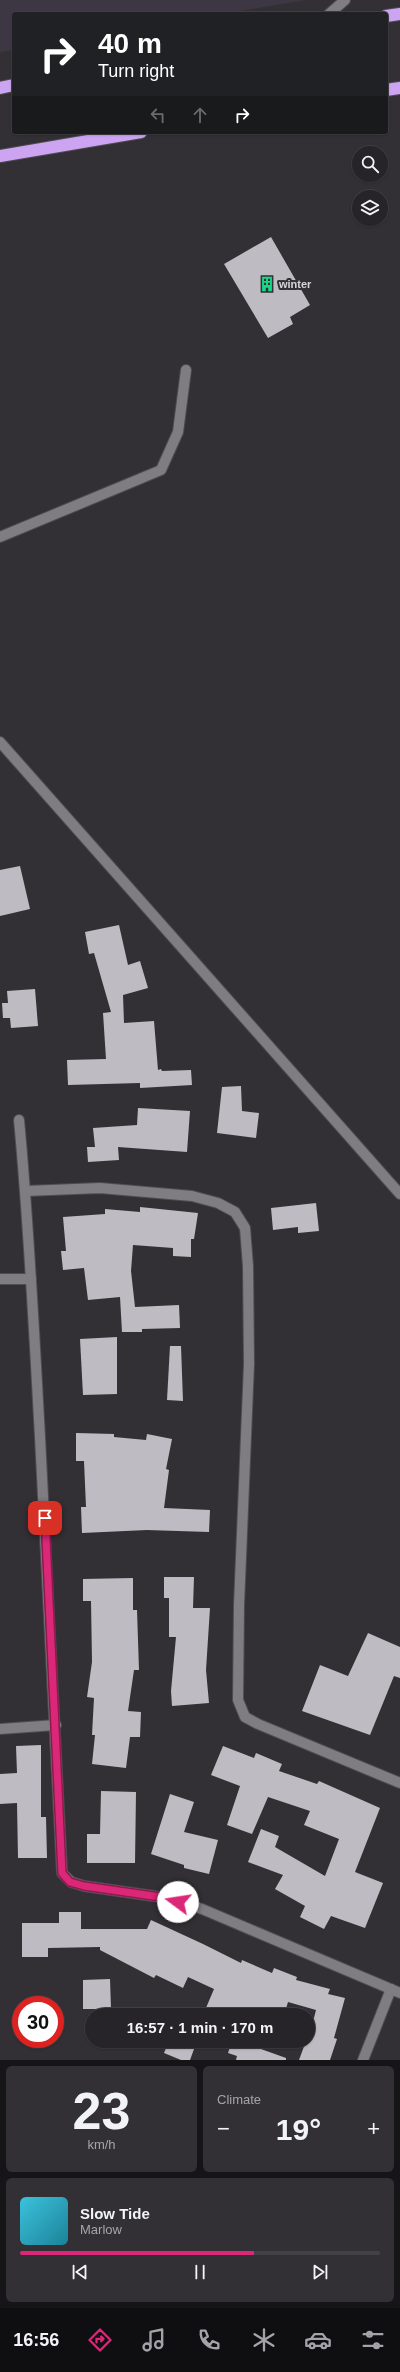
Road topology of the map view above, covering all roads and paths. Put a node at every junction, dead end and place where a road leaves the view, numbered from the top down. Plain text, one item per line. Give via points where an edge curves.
1 (345, 0) edge
2 (331, 12) edge
3 (400, 14) edge
4 (388, 16) edge
5 (12, 85) edge
6 (0, 88) edge
7 (400, 88) edge
8 (388, 90) edge
9 (129, 134) edge
10 (0, 156) edge
11 (186, 370) dead end
12 (0, 537) edge
13 (0, 742) edge
14 (19, 1120) dead end
15 (26, 1191) junction
16 (400, 1194) edge
17 (0, 1279) edge
18 (31, 1279) junction
19 (56, 1725) junction
20 (0, 1729) edge
21 (400, 1783) edge
22 (396, 1991) edge
23 (363, 2060) edge

1 - 2 street
3 - 4 highway
5 - 6 highway
7 - 8 highway
9 - 10 highway
11 - 12 street via 178,432 161,470
13 - 16 street
14 - 15 street
15 - 18 street
15 - 21 street via 100,1188 192,1196 218,1203 234,1212 245,1228 249,1364 239,1605 238,1700 245,1717 258,1724
17 - 18 street
18 - 19 street
19 - 20 street
19 - 22 street via 62,1873 70,1882 167,1898 202,1909
22 - 23 street

